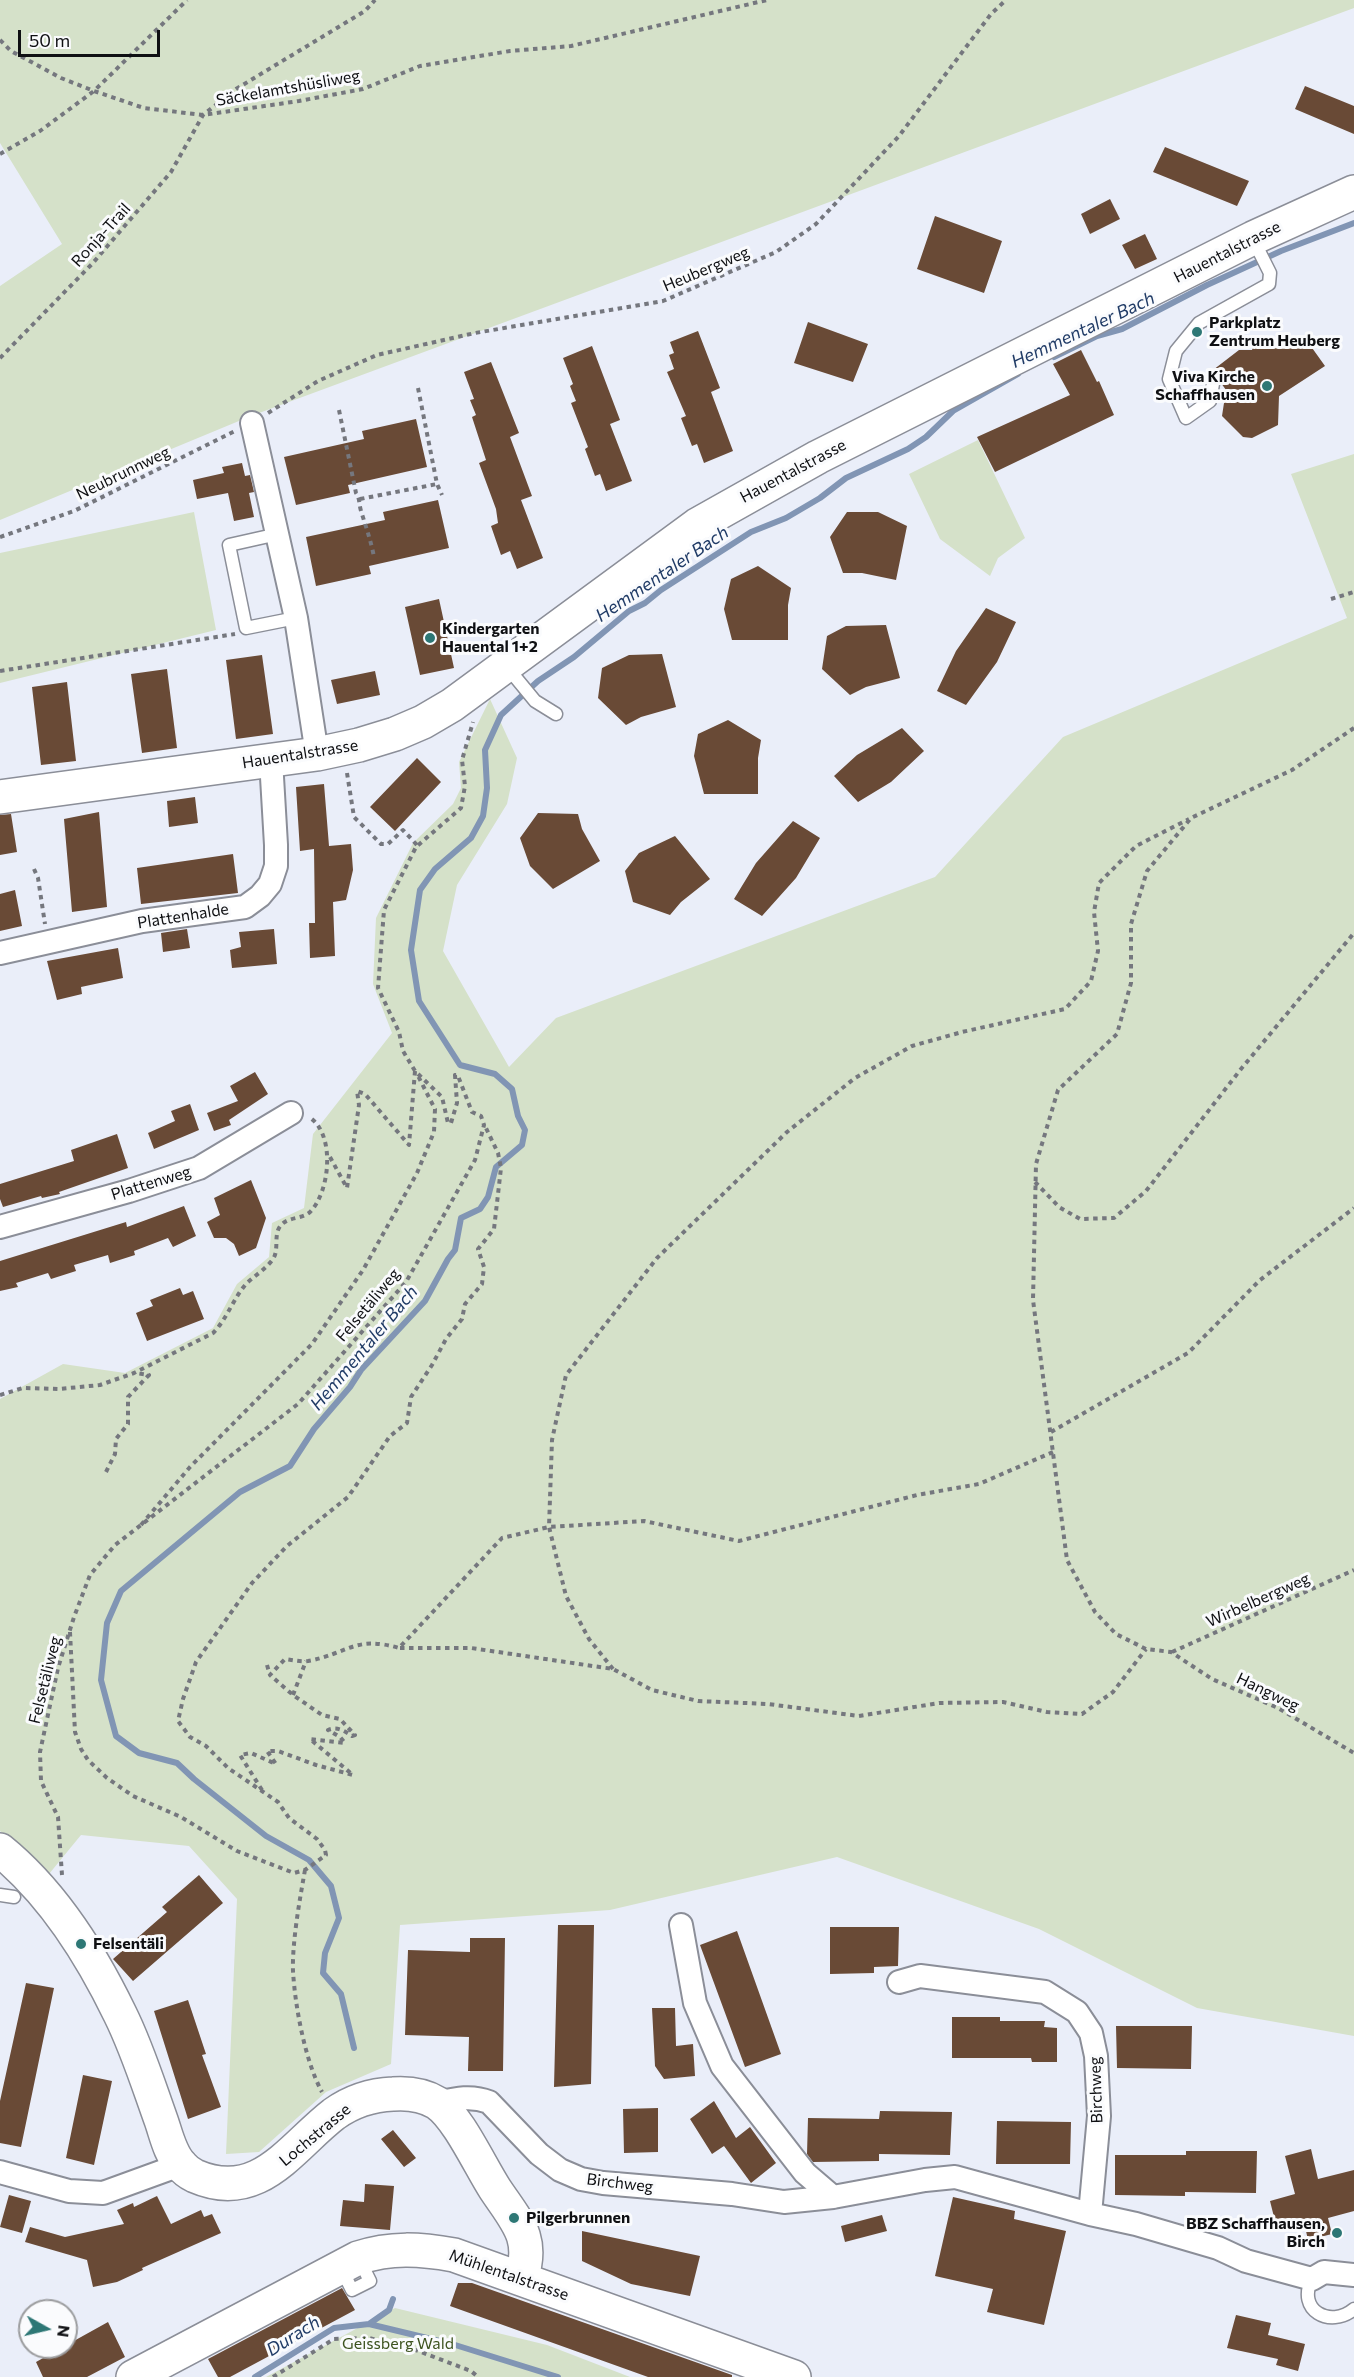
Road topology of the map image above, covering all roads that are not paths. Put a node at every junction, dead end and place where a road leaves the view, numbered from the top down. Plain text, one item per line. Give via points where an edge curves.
1 (1354, 192) edge
2 (1256, 245) junction
3 (1214, 378) dead end
4 (252, 423) road end
5 (278, 534) junction
6 (296, 618) junction
7 (507, 667) junction
8 (556, 714) dead end
9 (271, 760) junction
10 (331, 760) junction
11 (0, 797) edge
12 (0, 953) edge
13 (291, 1113) road end
14 (0, 1227) edge
15 (0, 1850) edge
16 (0, 1895) edge
17 (14, 1897) dead end
18 (681, 1925) dead end
19 (899, 1982) dead end
20 (437, 2103) junction
21 (180, 2165) junction
22 (0, 2172) edge
23 (833, 2197) junction
24 (1090, 2214) junction
25 (1354, 2276) edge
26 (521, 2279) junction
27 (1311, 2279) junction
28 (1354, 2309) edge
29 (168, 2368) edge
30 (134, 2377) edge
31 (794, 2377) edge

1 - 2 street, Hauentalstrasse
2 - 3 lane via 1270,273 1269,284 1199,323 1176,351 1169,379 1186,418 1210,401
2 - 7 street, Hauentalstrasse via 818,457 744,497 698,525
4 - 5 street
5 - 6 street
5 - 6 lane via 229,545 246,628
6 - 10 street
7 - 8 lane via 535,701
7 - 10 street, Hauentalstrasse via 423,722 359,745
9 - 10 street, Hauentalstrasse
9 - 11 street, Hauentalstrasse
9 - 12 street, Plattenhalde via 276,866 270,884 245,907 142,921
13 - 14 street, Plattenweg via 199,1168
15 - 21 street via 49,1899 90,1957 136,2050
16 - 17 lane
18 - 23 street via 695,2003 722,2066 805,2173
19 - 24 street, Birchweg via 920,1976 1045,1992 1077,2012 1091,2033 1096,2056 1098,2116
20 - 21 street, Lochstrasse via 402,2093 376,2094 355,2101 334,2114 277,2166 255,2179 225,2183 194,2175
20 - 23 street, Birchweg via 465,2097 489,2102 539,2154 560,2170 581,2179 783,2202
20 - 26 street via 455,2123 519,2226 527,2249
21 - 22 street via 103,2193 69,2191
23 - 24 street, Birchweg via 955,2177
24 - 27 street, Birchweg via 1218,2248 1246,2261
25 - 27 street, Birchweg via 1324,2272
26 - 29 street, Mühlentalstrasse via 425,2249 376,2252 349,2262
26 - 31 street, Mühlentalstrasse
27 - 28 lane via 1307,2297 1318,2314 1337,2317
29 - 30 street, Mühlentalstrasse

